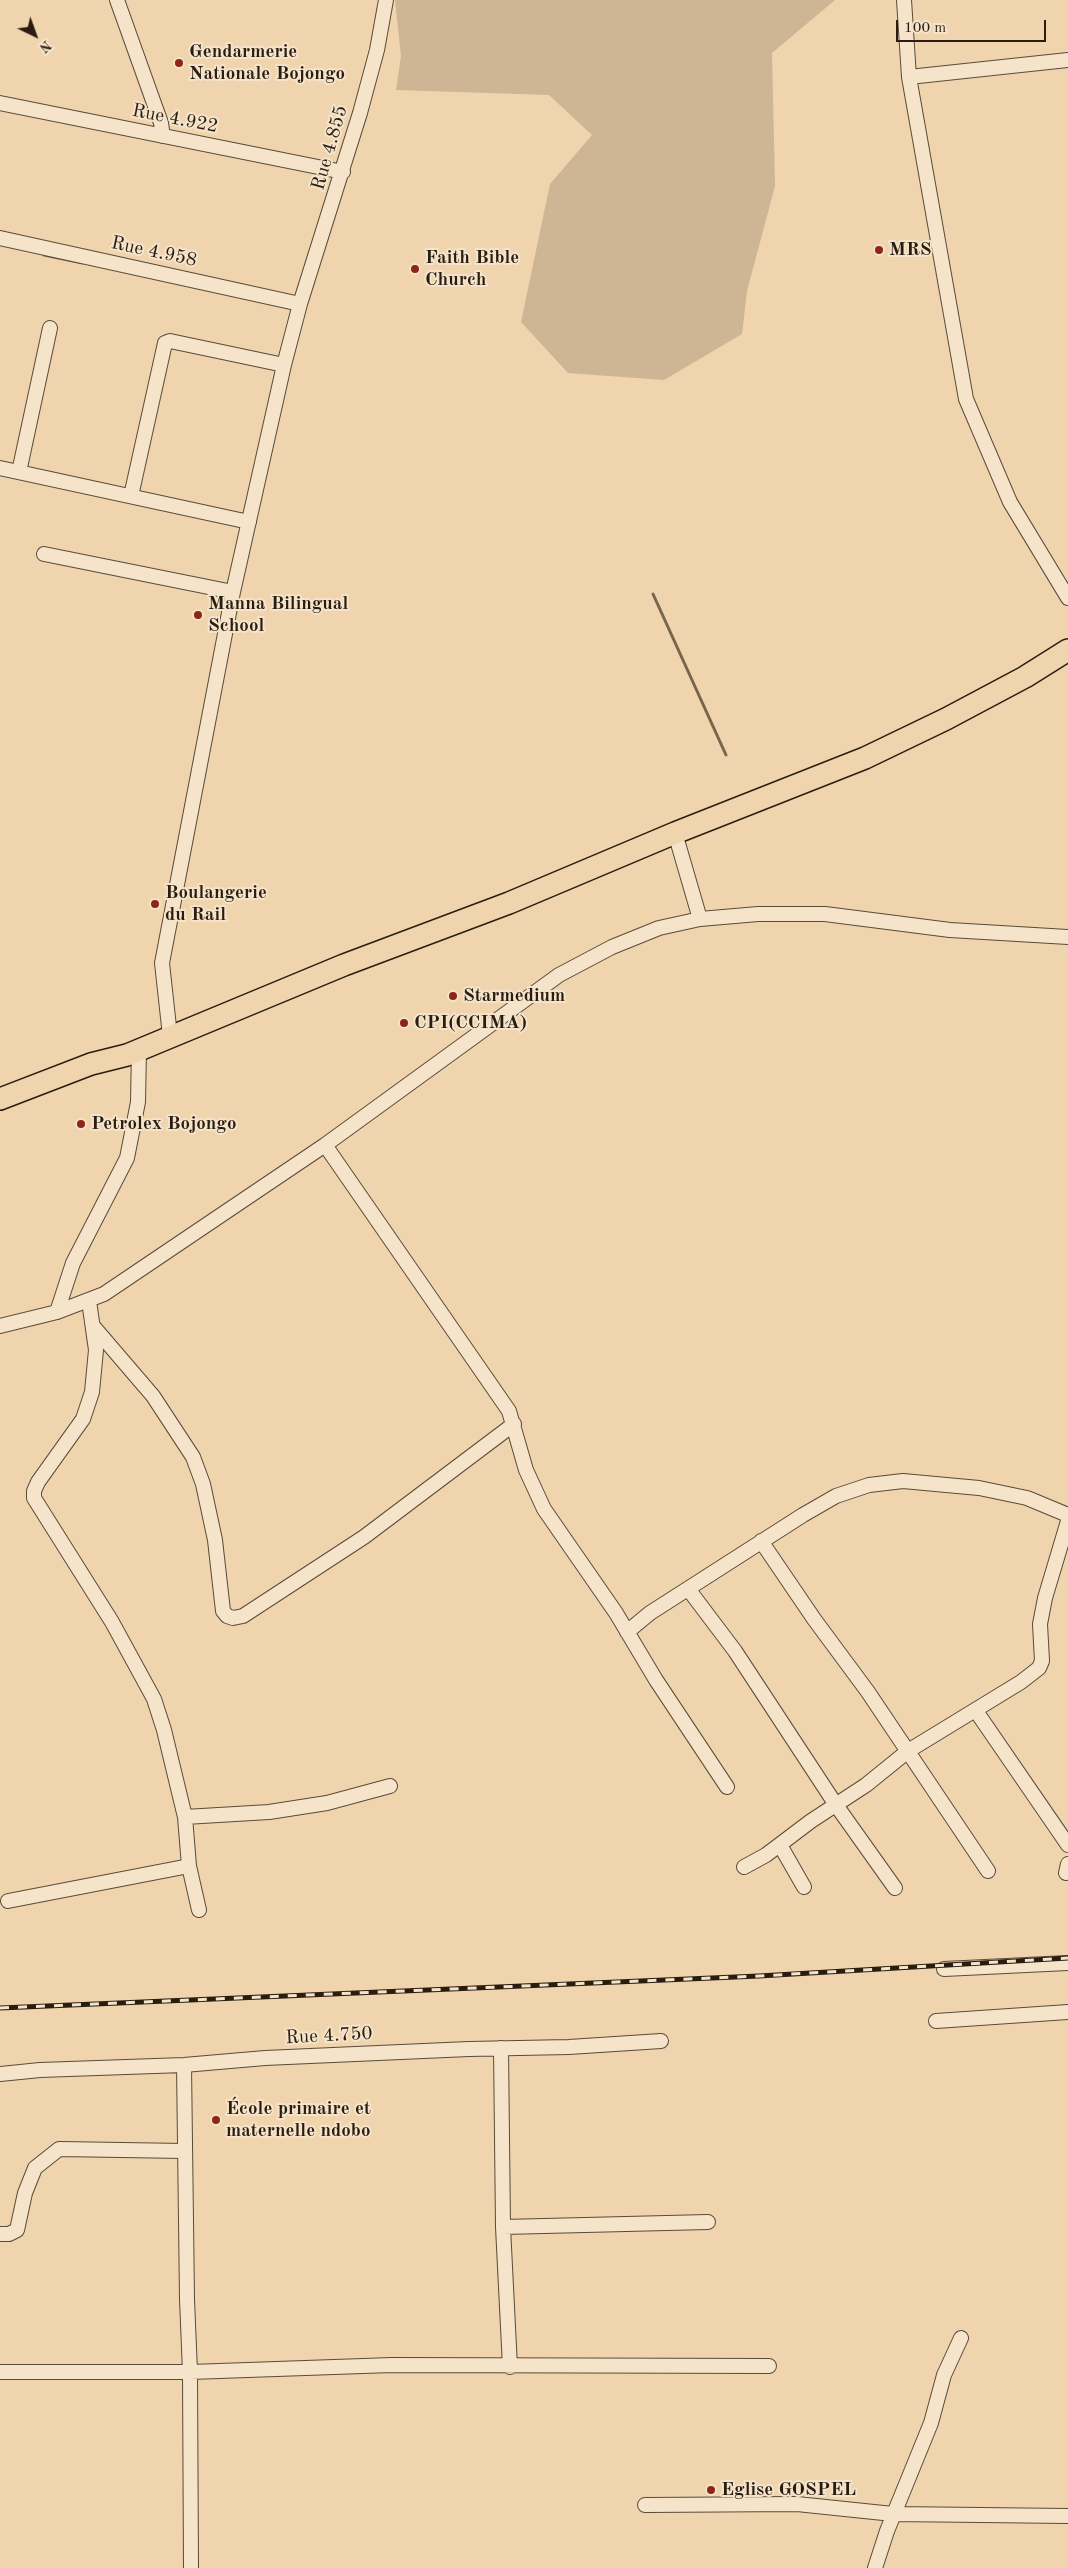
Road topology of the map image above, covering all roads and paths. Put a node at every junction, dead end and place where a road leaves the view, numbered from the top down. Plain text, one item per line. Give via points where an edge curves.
1 (117, 0) edge
2 (386, 0) edge
3 (904, 0) edge
4 (1068, 60) edge
5 (909, 77) junction
6 (0, 103) edge
7 (163, 136) junction
8 (343, 172) junction
9 (0, 238) edge
10 (300, 304) junction
11 (50, 328) dead end
12 (284, 365) junction
13 (0, 468) edge
14 (19, 472) junction
15 (130, 496) junction
16 (250, 522) junction
17 (44, 554) dead end
18 (233, 592) junction
19 (1068, 598) edge
20 (1068, 650) edge
21 (675, 833) junction
22 (700, 920) junction
23 (1068, 937) edge
24 (170, 1036) junction
25 (133, 1052) junction
26 (0, 1100) edge
27 (0, 1110) edge
28 (325, 1145) junction
29 (89, 1301) junction
30 (57, 1312) junction
31 (0, 1326) edge
32 (93, 1326) junction
33 (514, 1424) junction
34 (1068, 1515) edge
35 (1068, 1521) edge
36 (761, 1540) junction
37 (689, 1590) junction
38 (627, 1632) junction
39 (976, 1711) junction
40 (908, 1751) junction
41 (390, 1786) dead end
42 (727, 1787) dead end
43 (836, 1805) junction
44 (185, 1817) junction
45 (780, 1845) junction
46 (1068, 1845) edge
47 (189, 1866) junction
48 (744, 1867) dead end
49 (988, 1871) dead end
50 (804, 1887) dead end
51 (895, 1888) dead end
52 (8, 1902) dead end
53 (199, 1910) dead end
54 (1068, 1963) edge
55 (944, 1969) dead end
56 (1068, 2012) edge
57 (936, 2021) dead end
58 (661, 2041) dead end
59 (501, 2048) junction
60 (184, 2065) junction
61 (0, 2074) edge
62 (185, 2151) junction
63 (708, 2222) dead end
64 (503, 2227) junction
65 (0, 2234) edge
66 (961, 2338) dead end
67 (769, 2366) dead end
68 (510, 2367) junction
69 (0, 2372) edge
70 (190, 2372) junction
71 (645, 2505) dead end
72 (893, 2514) junction
73 (1068, 2516) edge
74 (191, 2568) edge
75 (875, 2568) edge

1 - 7 street
2 - 8 street, Rue 4.855 via 377,50
3 - 5 street
4 - 5 street
5 - 19 street via 966,399 1010,502
6 - 7 street, Rue 4.922
7 - 8 street, Rue 4.922
8 - 10 street, Rue 4.855
9 - 10 street, Rue 4.958
10 - 12 street, Rue 4.855
11 - 14 street
12 - 15 street via 170,341 165,343
12 - 16 street, Rue 4.855
13 - 14 street
14 - 15 street
15 - 16 street
16 - 18 street, Rue 4.855
17 - 18 street
18 - 24 street, Rue 4.855 via 162,963
20 - 21 highway via 946,719 874,753
21 - 22 street
21 - 24 highway via 509,903 344,965
22 - 23 street via 758,914 825,914 950,930
22 - 28 street via 659,928 612,947 559,975
24 - 25 highway
25 - 26 highway via 91,1064
25 - 27 highway via 115,1065
25 - 30 street via 138,1102 127,1158 72,1263
28 - 29 street
28 - 33 street via 509,1411
29 - 30 street
29 - 32 street
30 - 31 street
32 - 33 street via 153,1396 192,1457 203,1484 215,1540 224,1611 234,1618 243,1616 364,1537
32 - 44 street via 96,1350 92,1392 84,1419 38,1482 34,1498 112,1622 154,1699
33 - 38 street via 526,1470 544,1510
34 - 36 street via 1018,1496 979,1488 903,1481 869,1485 836,1496
35 - 39 street via 1040,1624 1041,1664 1021,1682
36 - 37 street
36 - 40 street
37 - 38 street via 650,1613
37 - 43 street via 735,1651
38 - 42 street
39 - 40 street
39 - 46 street
40 - 43 street
40 - 49 street
41 - 44 street via 327,1803 269,1812
43 - 45 street
43 - 51 street
44 - 47 street
45 - 48 street
45 - 50 street
47 - 52 street
47 - 53 street
54 - 55 street
56 - 57 street
58 - 59 street, Rue 4.750
59 - 60 street, Rue 4.750 via 265,2058
59 - 64 street
60 - 61 street, Rue 4.750
60 - 62 street
62 - 65 street via 59,2149 35,2168 25,2193 17,2230
62 - 70 street
63 - 64 street
64 - 68 street
66 - 72 street via 942,2381 922,2447
67 - 68 street
68 - 70 street via 392,2365
69 - 70 street
70 - 74 street
71 - 72 street via 797,2504
72 - 73 street
72 - 75 street

